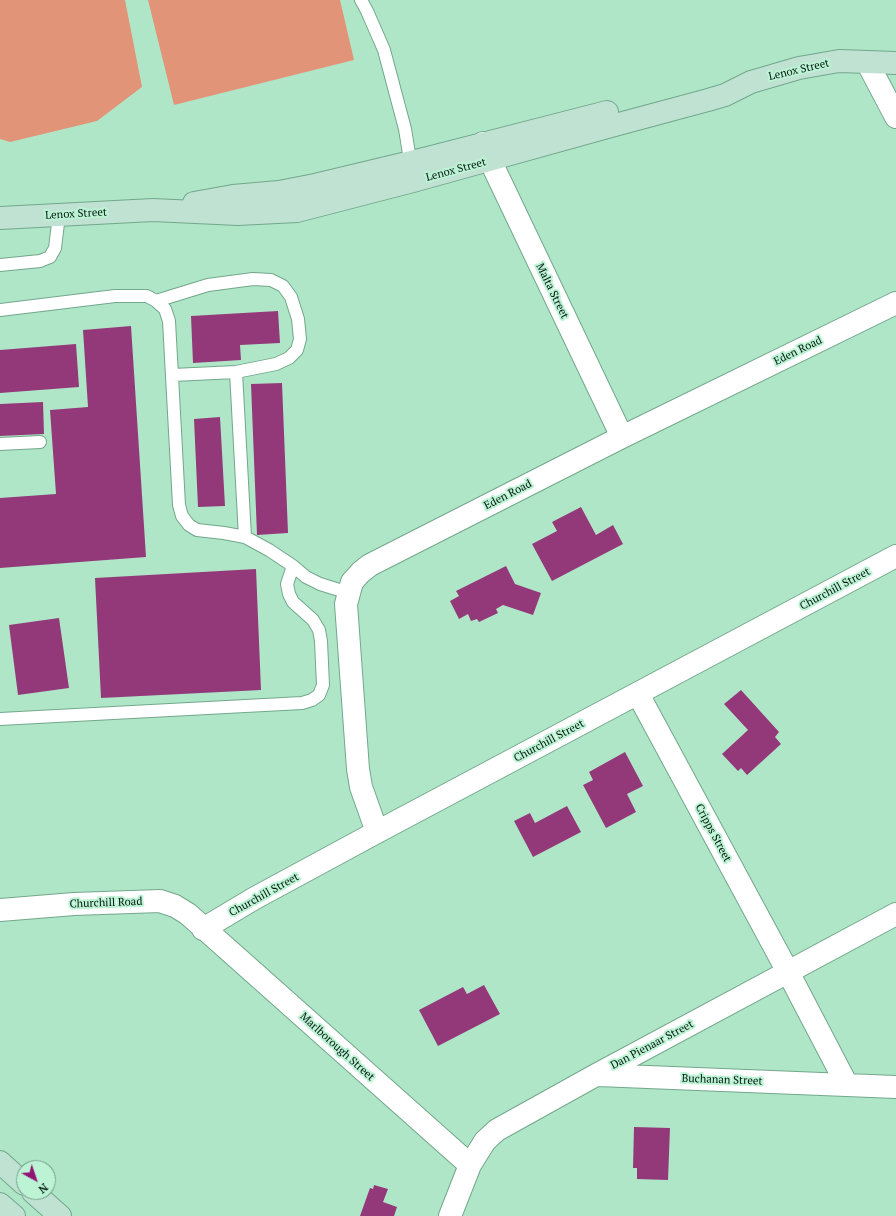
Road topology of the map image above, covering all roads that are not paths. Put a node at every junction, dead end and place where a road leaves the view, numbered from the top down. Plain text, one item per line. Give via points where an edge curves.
1 (360, 0) edge
2 (867, 62) junction
3 (896, 63) edge
4 (896, 117) edge
5 (487, 152) junction
6 (412, 172) junction
7 (59, 215) junction
8 (0, 218) edge
9 (0, 266) edge
10 (156, 301) junction
11 (896, 303) edge
12 (0, 310) edge
13 (236, 372) junction
14 (173, 376) junction
15 (622, 437) junction
16 (40, 442) dead end
17 (0, 444) edge
18 (245, 537) junction
19 (896, 556) edge
20 (293, 566) junction
21 (349, 593) junction
22 (638, 694) junction
23 (0, 719) edge
24 (377, 832) junction
25 (0, 910) edge
26 (896, 914) edge
27 (204, 929) junction
28 (788, 972) junction
29 (596, 1075) junction
30 (847, 1085) junction
31 (896, 1087) edge
32 (0, 1162) edge
33 (470, 1165) junction
34 (16, 1177) edge
35 (42, 1200) edge
36 (0, 1204) edge
37 (14, 1216) edge
38 (60, 1216) edge
39 (450, 1216) edge

1 - 6 lane via 384,50 405,129
2 - 3 street, Lenox Street
2 - 4 street
2 - 5 street, Lenox Street via 839,61 821,64 751,82 725,95 615,125
5 - 6 street, Lenox Street
5 - 15 street, Malta Street
6 - 7 street, Lenox Street via 297,211 238,214 153,210
7 - 8 street, Lenox Street
7 - 9 lane via 55,248 50,256 40,261
10 - 12 lane via 147,296 115,296
10 - 13 lane via 208,285 253,279 271,280 283,286 291,297 298,319 300,339 297,350 290,358 276,364
10 - 14 lane via 165,309 169,321
11 - 15 street, Eden Road
13 - 14 lane
13 - 18 lane
14 - 18 lane via 179,505 182,516 197,530
15 - 21 street, Eden Road via 370,564 352,582
16 - 17 lane
18 - 20 lane
19 - 22 street, Churchill Street
20 - 21 lane via 320,584
20 - 23 lane via 287,584 289,594 293,602 313,620 319,630 321,641 323,685 319,695 312,700
21 - 24 street, Eden Road via 346,604 358,769 361,787
22 - 24 street, Churchill Street
22 - 28 street, Cripps Street
24 - 27 street, Churchill Street
25 - 27 street, Churchill Road via 160,901 188,914
26 - 28 street, Dan Pienaar Street
27 - 33 street, Marlborough Street
28 - 29 street, Dan Pienaar Street
28 - 30 street
29 - 30 street, Buchanan Street
29 - 33 street, Dan Pienaar Street via 497,1130 485,1141
30 - 31 street, Buchanan Street
32 - 34 street
33 - 39 street, Dan Pienaar Street
35 - 38 street
36 - 37 street

